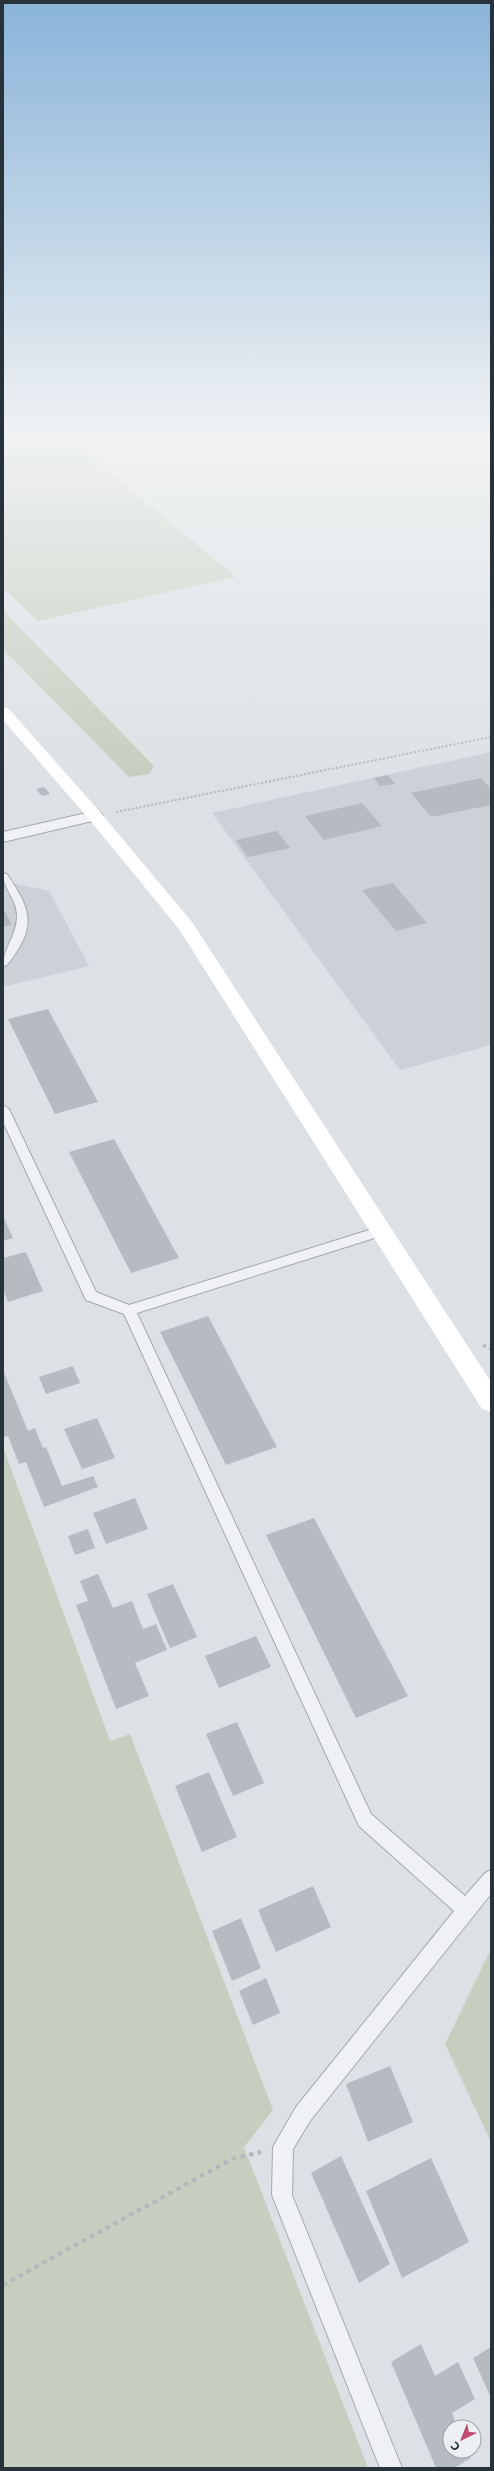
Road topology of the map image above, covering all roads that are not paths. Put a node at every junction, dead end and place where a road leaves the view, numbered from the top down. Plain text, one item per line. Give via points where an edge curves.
1 (3, 711) edge
2 (96, 816) junction
3 (3, 838) edge
4 (3, 876) edge
5 (3, 963) edge
6 (3, 1109) edge
7 (382, 1231) junction
8 (129, 1310) junction
9 (491, 1402) edge
10 (491, 1880) edge
11 (467, 1910) junction
12 (391, 2468) edge

1 - 2 main road
2 - 3 street
2 - 7 main road via 186,926
4 - 5 lane via 20,905 22,929 11,954
6 - 8 lane via 91,1296
7 - 8 lane
7 - 9 main road
8 - 11 lane via 365,1820
10 - 11 lane
11 - 12 lane via 303,2114 283,2148 282,2195

